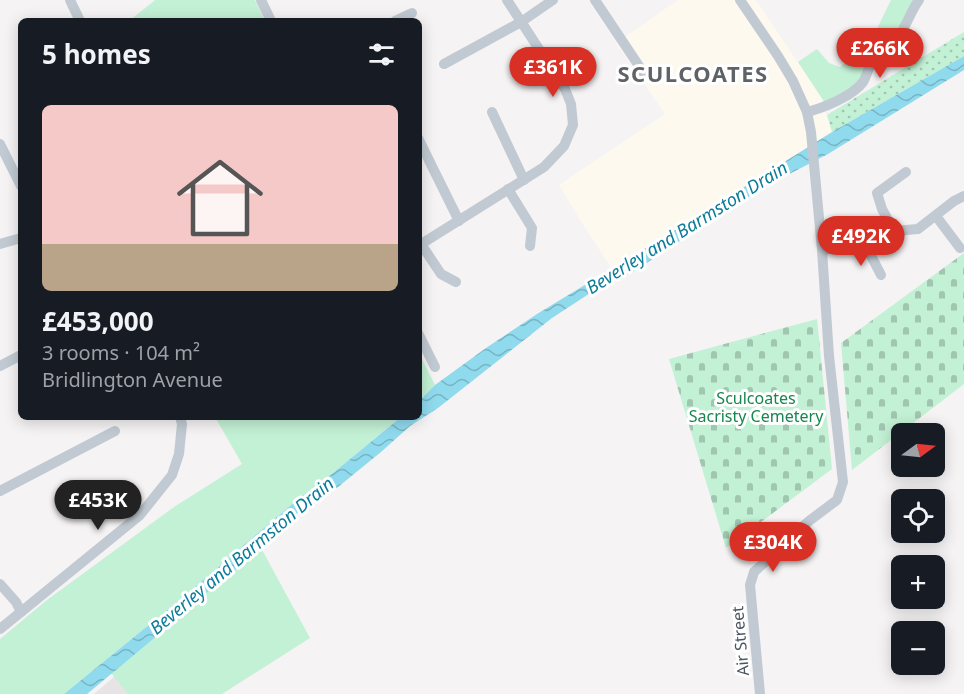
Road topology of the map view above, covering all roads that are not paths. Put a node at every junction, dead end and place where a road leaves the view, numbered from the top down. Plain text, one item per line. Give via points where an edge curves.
1 (70, 0) edge
2 (261, 0) edge
3 (507, 0) edge
4 (553, 0) edge
5 (595, 0) edge
6 (740, 0) edge
7 (919, 0) edge
8 (412, 13) dead end
9 (79, 18) edge
10 (270, 18) edge
11 (401, 18) edge
12 (521, 22) junction
13 (444, 64) dead end
14 (645, 75) dead end
15 (492, 112) dead end
16 (807, 112) junction
17 (0, 144) edge
18 (422, 146) edge
19 (906, 172) dead end
20 (18, 180) edge
21 (524, 180) junction
22 (508, 189) junction
23 (964, 196) edge
24 (936, 216) junction
25 (459, 221) junction
26 (894, 231) junction
27 (18, 239) edge
28 (0, 244) edge
29 (422, 244) edge
30 (530, 246) dead end
31 (866, 246) junction
32 (422, 248) edge
33 (960, 248) dead end
34 (822, 250) junction
35 (881, 275) dead end
36 (456, 282) dead end
37 (422, 341) edge
38 (18, 357) edge
39 (0, 366) edge
40 (435, 367) dead end
41 (181, 420) edge
42 (115, 431) dead end
43 (0, 491) edge
44 (0, 585) edge
45 (21, 612) junction
46 (0, 629) edge
47 (760, 694) edge

1 - 9 street
2 - 10 street
3 - 12 street
4 - 12 street
5 - 14 street
6 - 16 street via 794,81
7 - 16 street via 898,38 872,60 859,87 827,106
8 - 11 street
12 - 13 street
12 - 21 street via 565,89 572,104 573,124 564,146 544,167
15 - 21 street
16 - 34 street
17 - 20 street
18 - 25 street
19 - 26 street via 877,193
21 - 22 street
22 - 25 street
22 - 30 street via 532,228
23 - 24 street
24 - 26 street via 918,229
24 - 33 street
25 - 29 street
26 - 31 street
27 - 28 street
31 - 34 street
31 - 35 street
32 - 36 street via 441,274
34 - 47 street, Air Street via 843,482 837,500 754,572 750,585
37 - 40 street
38 - 39 street
41 - 45 street via 179,454 172,476 140,515
42 - 43 street
44 - 45 street
45 - 46 street

